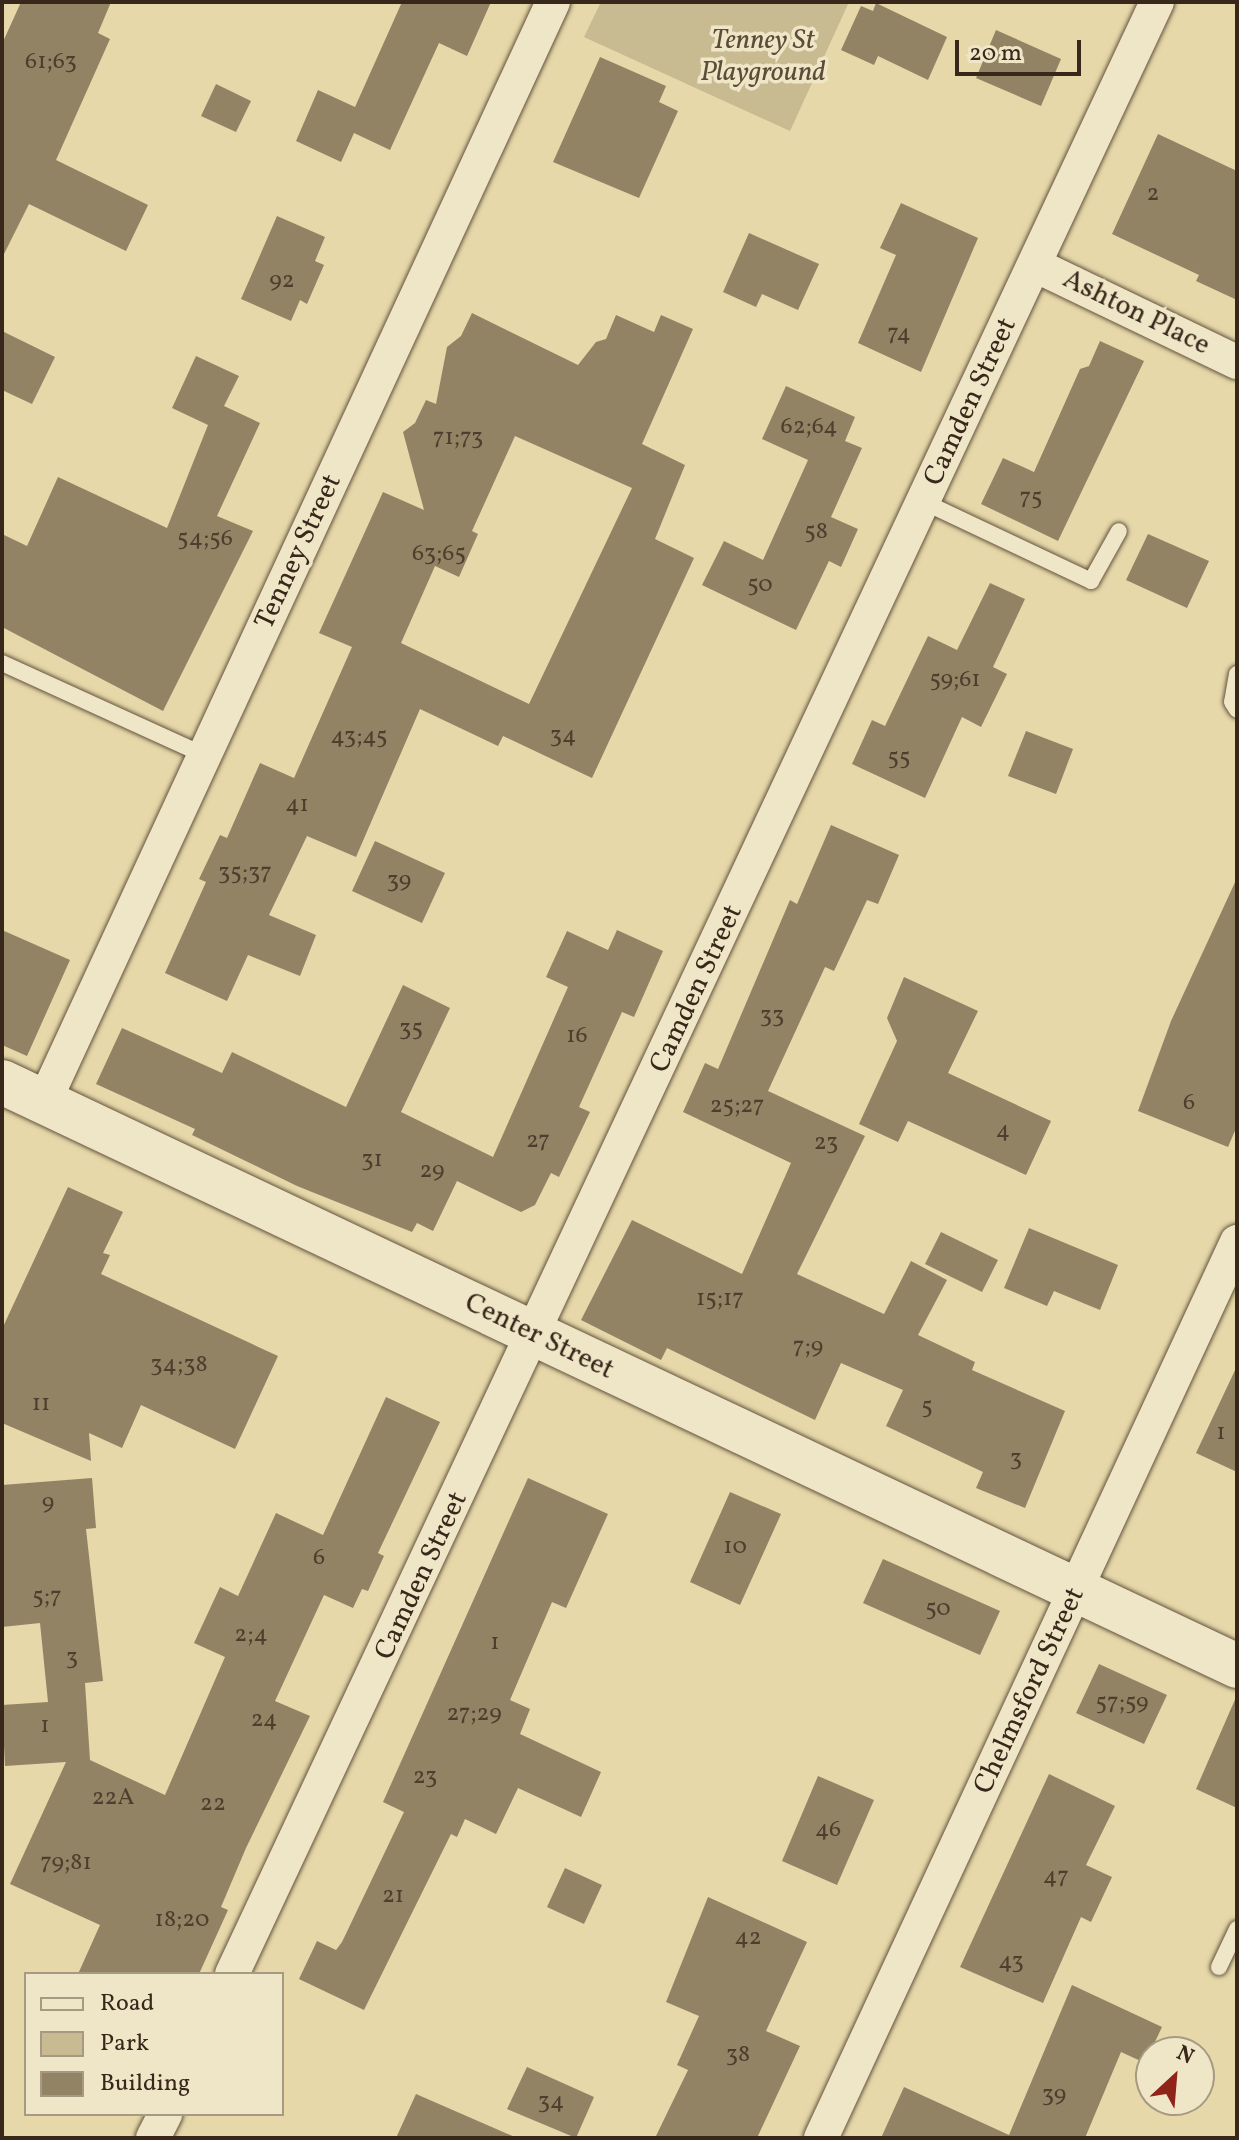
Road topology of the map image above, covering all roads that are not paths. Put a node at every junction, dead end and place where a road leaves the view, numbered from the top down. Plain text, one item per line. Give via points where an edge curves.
1 (553, 2) edge
2 (1157, 2) edge
3 (1035, 265) junction
4 (1237, 362) edge
5 (924, 502) junction
6 (1119, 531) dead end
7 (2, 663) edge
8 (1237, 674) edge
9 (1237, 710) edge
10 (204, 755) junction
11 (2, 1082) edge
12 (44, 1102) junction
13 (1237, 1242) edge
14 (535, 1335) junction
15 (1075, 1591) junction
16 (1237, 1666) edge
17 (1237, 1929) edge
18 (1219, 1967) dead end
19 (233, 1972) edge
20 (164, 2116) edge
21 (153, 2138) edge
22 (821, 2138) edge

1 - 10 street, Tenney Street
2 - 3 street, Camden Street
3 - 4 street, Ashton Place
3 - 5 street, Camden Street
5 - 6 lane via 1091,581
5 - 14 street, Camden Street
7 - 10 lane
8 - 9 lane via 1232,702
10 - 12 street, Tenney Street
11 - 12 street, Center Street
12 - 14 street, Center Street
13 - 15 street, Chelmsford Street
14 - 15 street, Center Street
14 - 19 street, Camden Street
15 - 16 street, Center Street
15 - 22 street, Chelmsford Street
17 - 18 lane
20 - 21 street

